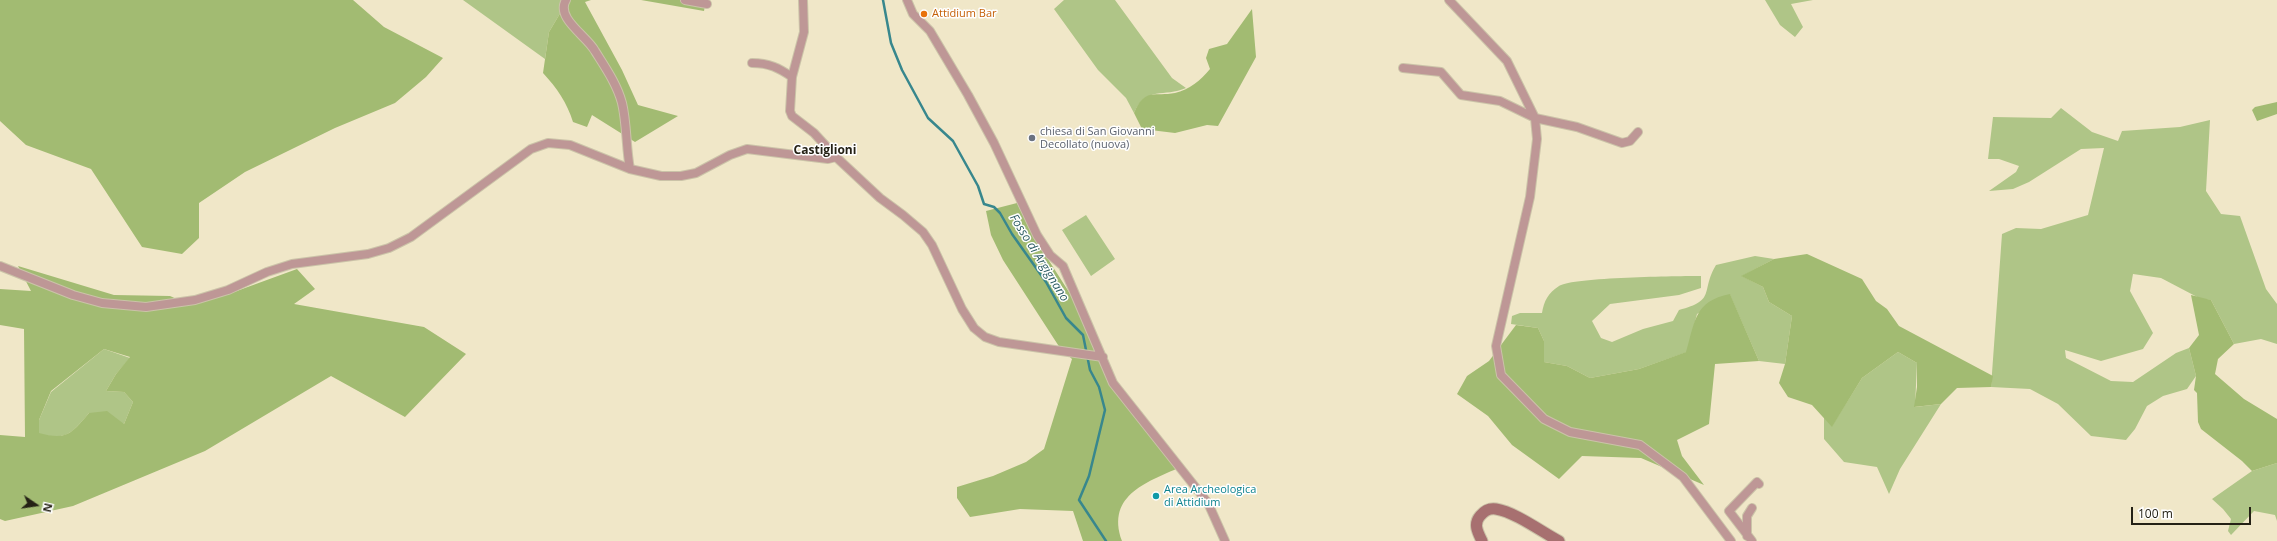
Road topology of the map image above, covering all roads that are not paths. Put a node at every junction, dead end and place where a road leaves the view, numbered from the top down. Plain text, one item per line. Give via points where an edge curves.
1 (566, 0) edge
2 (685, 0) edge
3 (803, 0) edge
4 (907, 0) edge
5 (1448, 0) edge
6 (707, 4) dead end
7 (752, 63) dead end
8 (1403, 68) dead end
9 (792, 77) junction
10 (1535, 118) junction
11 (1638, 132) dead end
12 (836, 157) junction
13 (630, 169) junction
14 (0, 266) edge
15 (1100, 356) junction
16 (1759, 484) dead end
17 (1752, 508) dead end
18 (1750, 538) edge
19 (1225, 541) edge
20 (1482, 541) edge
21 (1559, 541) edge
22 (1731, 541) edge

1 - 13 street via 563,12 566,19 593,46 618,92 622,104
2 - 6 street
3 - 9 street via 803,39
4 - 15 street via 913,14 930,31 968,95 994,143 1037,235 1050,255 1063,266
5 - 10 street via 1507,61
7 - 9 street via 777,67
8 - 10 street via 1441,72 1461,95 1500,101
9 - 12 street via 792,116 814,133
10 - 11 street via 1577,126 1622,144 1630,141
10 - 22 street via 1537,139 1530,197 1496,346 1501,375 1544,419 1570,432 1640,445 1683,477
12 - 13 street via 828,159 747,149 696,173 680,176 661,176
12 - 15 street via 880,198 923,232 932,245 962,309 974,328 985,337 999,342
13 - 14 street via 570,145 548,143 531,149 411,237 389,248 368,254 292,264 228,290 195,300 146,307 102,303 46,286
15 - 19 street via 1113,383 1208,503
16 - 18 street via 1757,482 1729,511
17 - 18 street via 1747,516
20 - 21 main road via 1476,527 1478,518 1494,508

